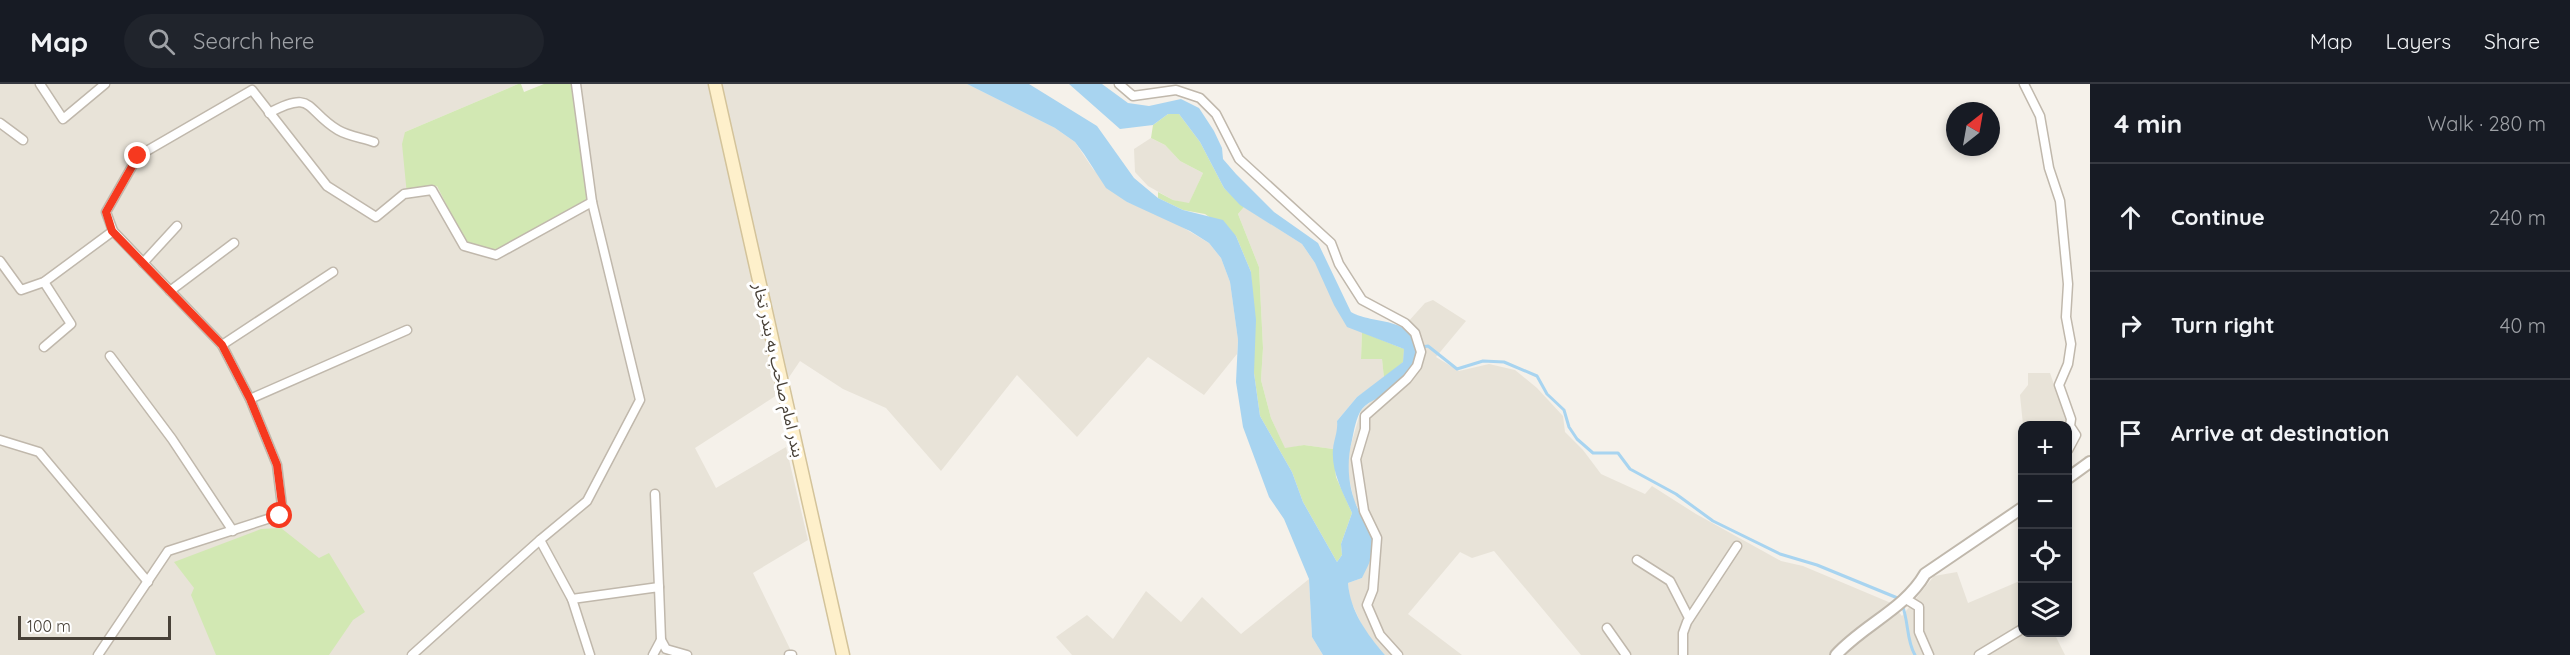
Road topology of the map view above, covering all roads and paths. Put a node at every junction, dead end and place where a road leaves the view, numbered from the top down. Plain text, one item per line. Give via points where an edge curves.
1 (40, 84) edge
2 (105, 84) edge
3 (576, 84) edge
4 (715, 84) edge
5 (1119, 84) edge
6 (2024, 84) edge
7 (250, 87) edge
8 (269, 113) junction
9 (0, 123) edge
10 (23, 140) dead end
11 (374, 142) dead end
12 (592, 202) junction
13 (177, 226) dead end
14 (112, 231) junction
15 (234, 243) dead end
16 (0, 261) edge
17 (143, 263) junction
18 (333, 272) dead end
19 (44, 282) junction
20 (170, 291) junction
21 (407, 330) dead end
22 (222, 345) junction
23 (44, 347) dead end
24 (110, 356) dead end
25 (250, 399) junction
26 (2071, 421) edge
27 (0, 440) edge
28 (2090, 462) edge
29 (2071, 475) edge
30 (655, 494) dead end
31 (2018, 511) edge
32 (232, 531) junction
33 (540, 540) junction
34 (1737, 546) dead end
35 (1637, 560) dead end
36 (148, 582) junction
37 (659, 586) junction
38 (572, 599) junction
39 (1903, 601) junction
40 (1689, 618) junction
41 (1607, 628) dead end
42 (2018, 631) edge
43 (661, 640) junction
44 (98, 655) edge
45 (412, 655) edge
46 (590, 655) edge
47 (653, 655) edge
48 (687, 655) edge
49 (843, 655) edge
50 (1398, 655) edge
51 (1626, 655) edge
52 (1683, 655) edge
53 (1836, 655) edge
54 (1929, 655) edge
55 (1979, 655) edge

1 - 2 street via 66,119
3 - 12 street
4 - 49 main road, بندر امام صاحب به بندر تخار
5 - 50 street via 1133,96 1176,90 1200,98 1216,114 1239,159 1331,243 1338,264 1362,300 1405,322 1419,339 1417,366 1365,416 1356,459 1364,511 1377,538 1367,605 1380,635
6 - 26 street via 2040,116 2049,168 2061,201 2068,284 2066,317 2071,344 2059,385
7 - 8 street
7 - 14 street via 138,156 106,212
8 - 11 street via 290,102 302,102 338,130
8 - 12 street via 327,186 373,216 379,216 404,194 432,190 464,246 496,255
9 - 10 street
12 - 33 street via 640,400 587,501
13 - 17 street
14 - 17 street
14 - 19 street
15 - 20 street
16 - 19 street via 21,290
17 - 20 street
18 - 22 street
19 - 23 street via 71,324
20 - 22 street
21 - 25 street
22 - 25 street
24 - 32 street via 172,439
25 - 32 street via 277,465 283,512
27 - 36 street via 39,452
28 - 29 street
30 - 37 street
31 - 39 street via 1925,574 1917,589
32 - 36 street via 168,551
33 - 38 street
33 - 45 street
34 - 40 street
35 - 40 street via 1670,581
36 - 44 street
37 - 38 street
37 - 43 street
38 - 46 street
39 - 53 street
39 - 54 street via 1919,607 1919,632
40 - 52 street via 1683,633
41 - 51 street
42 - 55 street
43 - 47 street
43 - 48 street via 666,649

